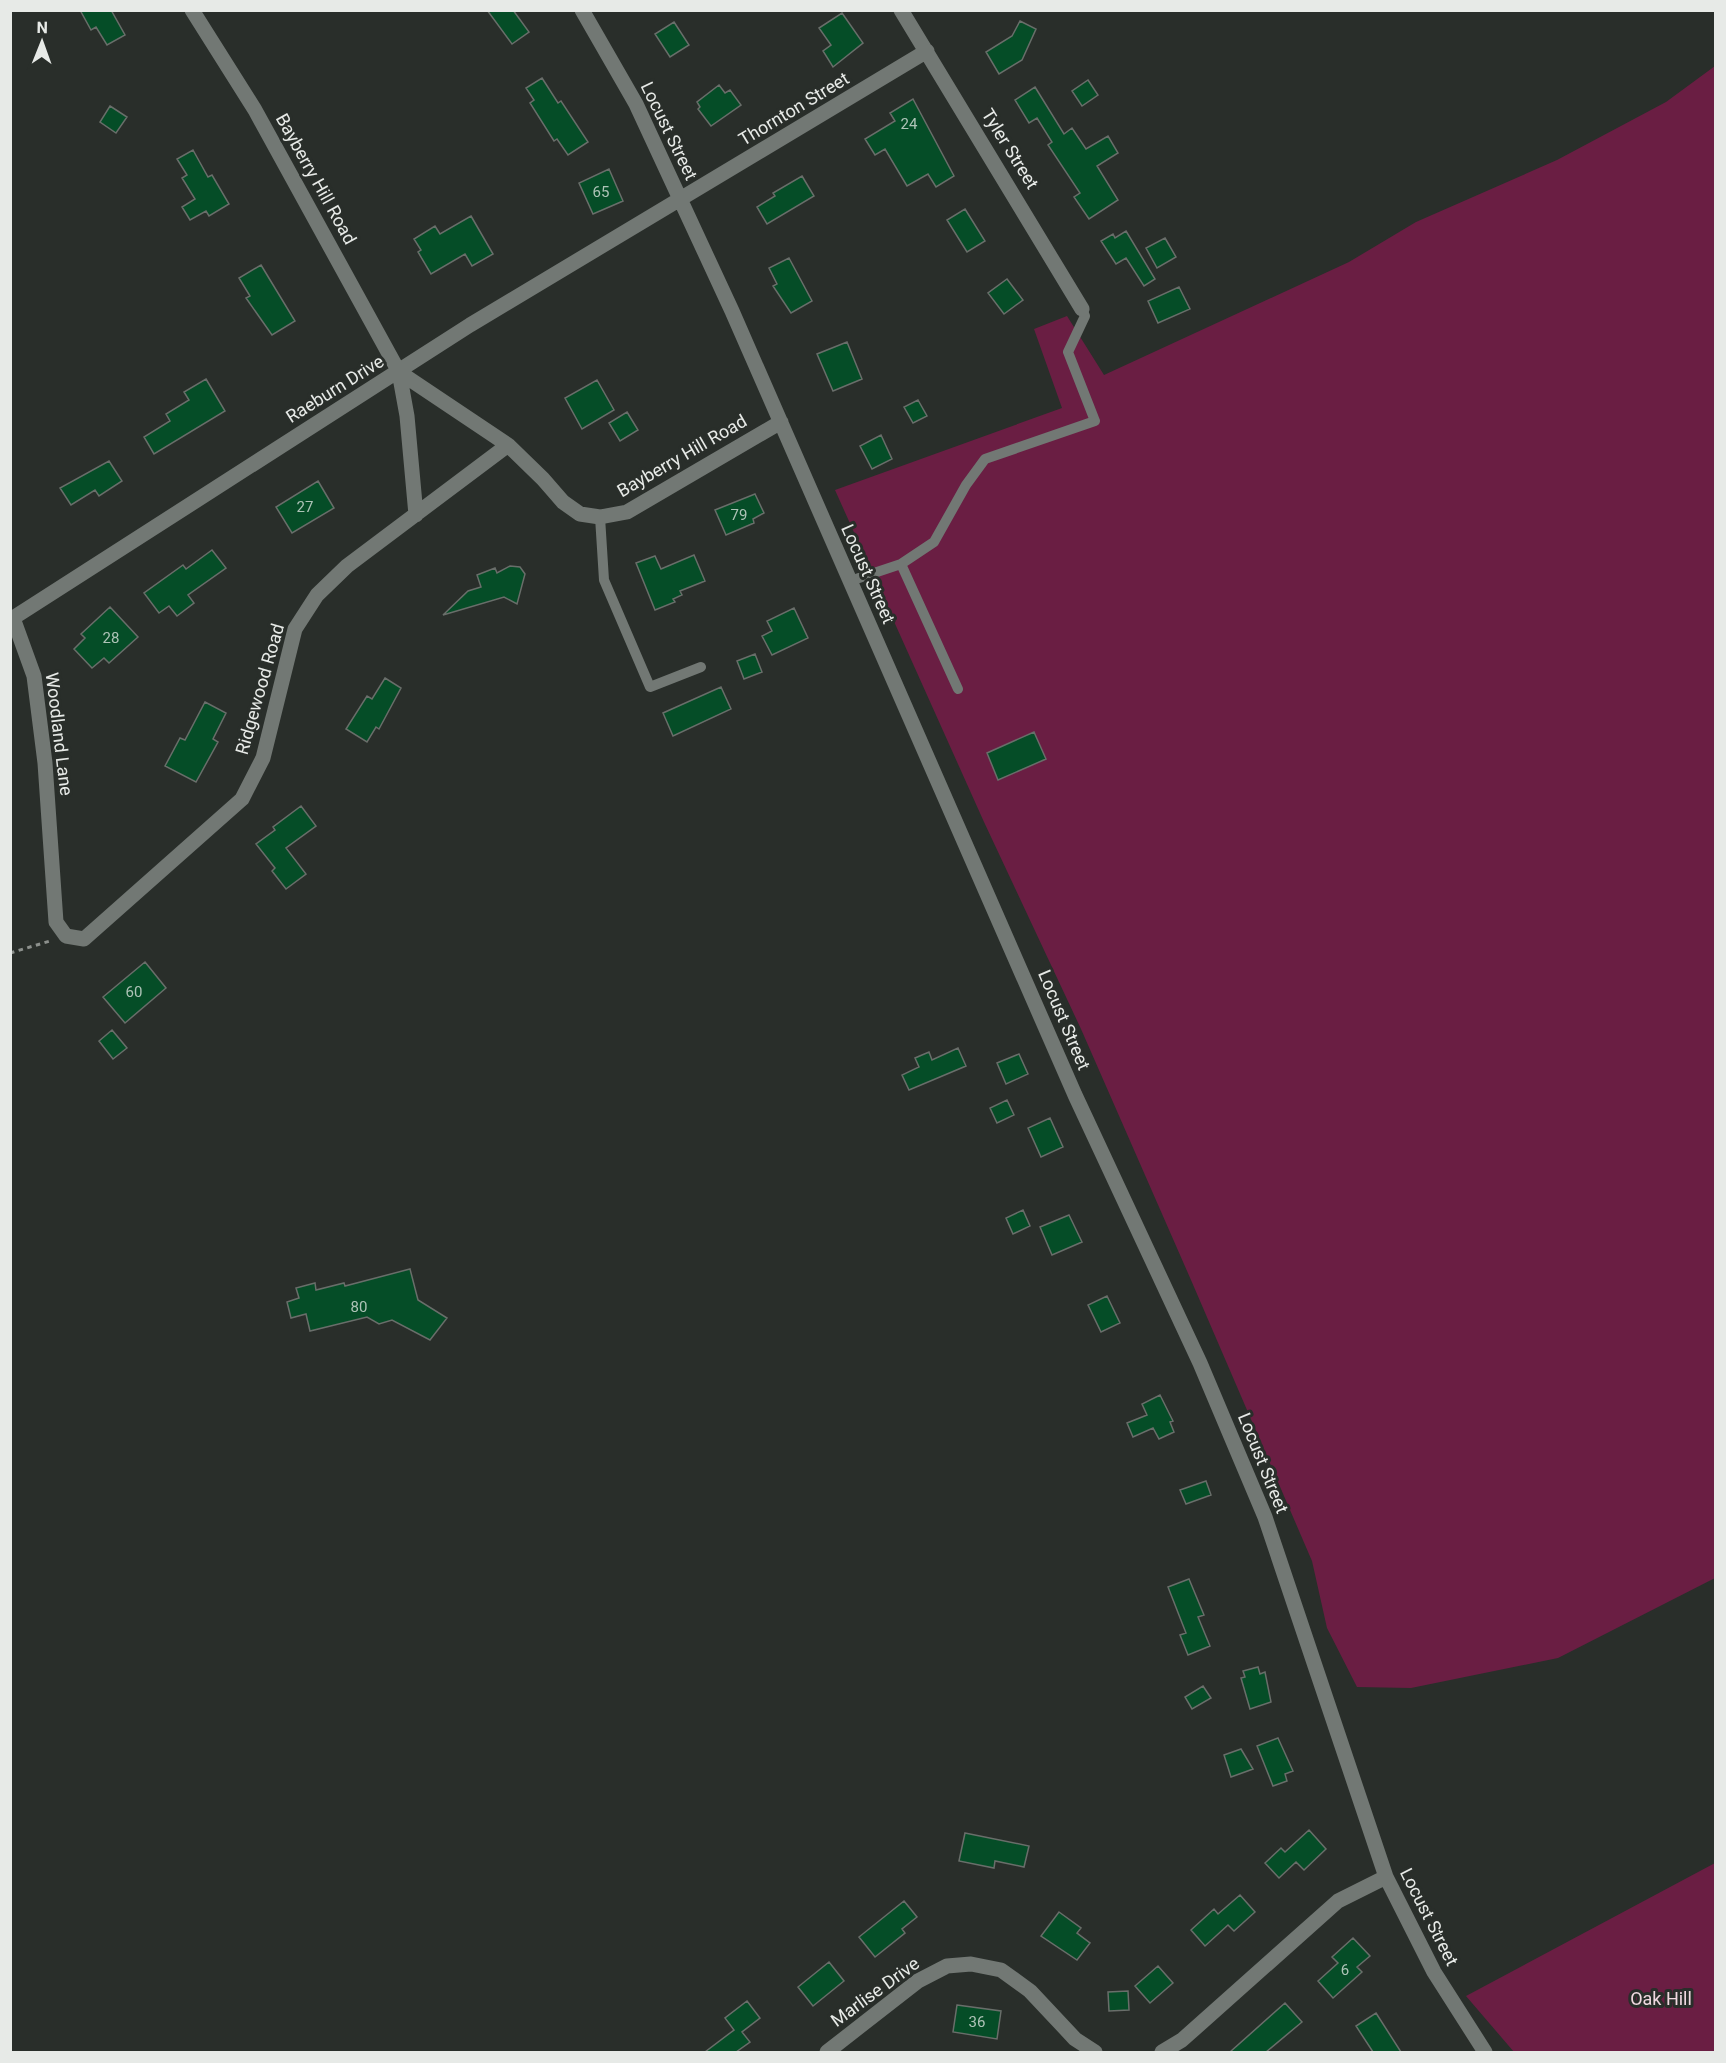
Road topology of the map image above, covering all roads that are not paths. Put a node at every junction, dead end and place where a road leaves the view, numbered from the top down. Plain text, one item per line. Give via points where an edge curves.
1 (192, 10) edge
2 (582, 10) edge
3 (901, 10) edge
4 (927, 51) junction
5 (681, 201) junction
6 (1082, 309) joint
7 (399, 372) junction
8 (781, 422) junction
9 (508, 445) junction
10 (416, 515) junction
11 (600, 517) junction
12 (901, 564) junction
13 (850, 581) junction
14 (13, 618) joint
15 (701, 667) dead end
16 (958, 689) dead end
17 (63, 932) joint
18 (1386, 1877) junction
19 (827, 2052) edge
20 (1095, 2052) edge
21 (1162, 2052) edge
22 (1485, 2052) edge

1 - 7 street, Bayberry Hill Road via 255,110
2 - 5 street, Locust Street via 636,104
3 - 4 street, Tyler Street
4 - 5 street, Thornton Street
4 - 6 street, Tyler Street
5 - 7 street, Raeburn Drive
5 - 8 street, Locust Street
6 - 12 lane via 1085,316 1068,352 1095,421 985,459 934,542
7 - 9 street, Bayberry Hill Road
7 - 10 street, Bayberry Hill Road
7 - 14 street, Raeburn Drive
8 - 11 street, Bayberry Hill Road via 627,512
8 - 13 street, Locust Street
9 - 10 street, Ridgewood Road
9 - 11 street, Bayberry Hill Road via 563,502 580,514
10 - 17 street, Ridgewood Road via 347,566 317,595 295,629 263,758 242,799 84,939
11 - 15 lane via 604,580 650,687
12 - 13 lane
12 - 16 lane
13 - 18 street, Locust Street via 1075,1095 1196,1353 1265,1517
14 - 17 street, Woodland Lane via 34,676 45,763 56,922
18 - 21 street via 1338,1900 1182,2040
18 - 22 street, Locust Street via 1434,1972
19 - 20 street, Marlise Drive via 918,1981 947,1966 971,1964 1001,1970 1030,1991 1075,2039

